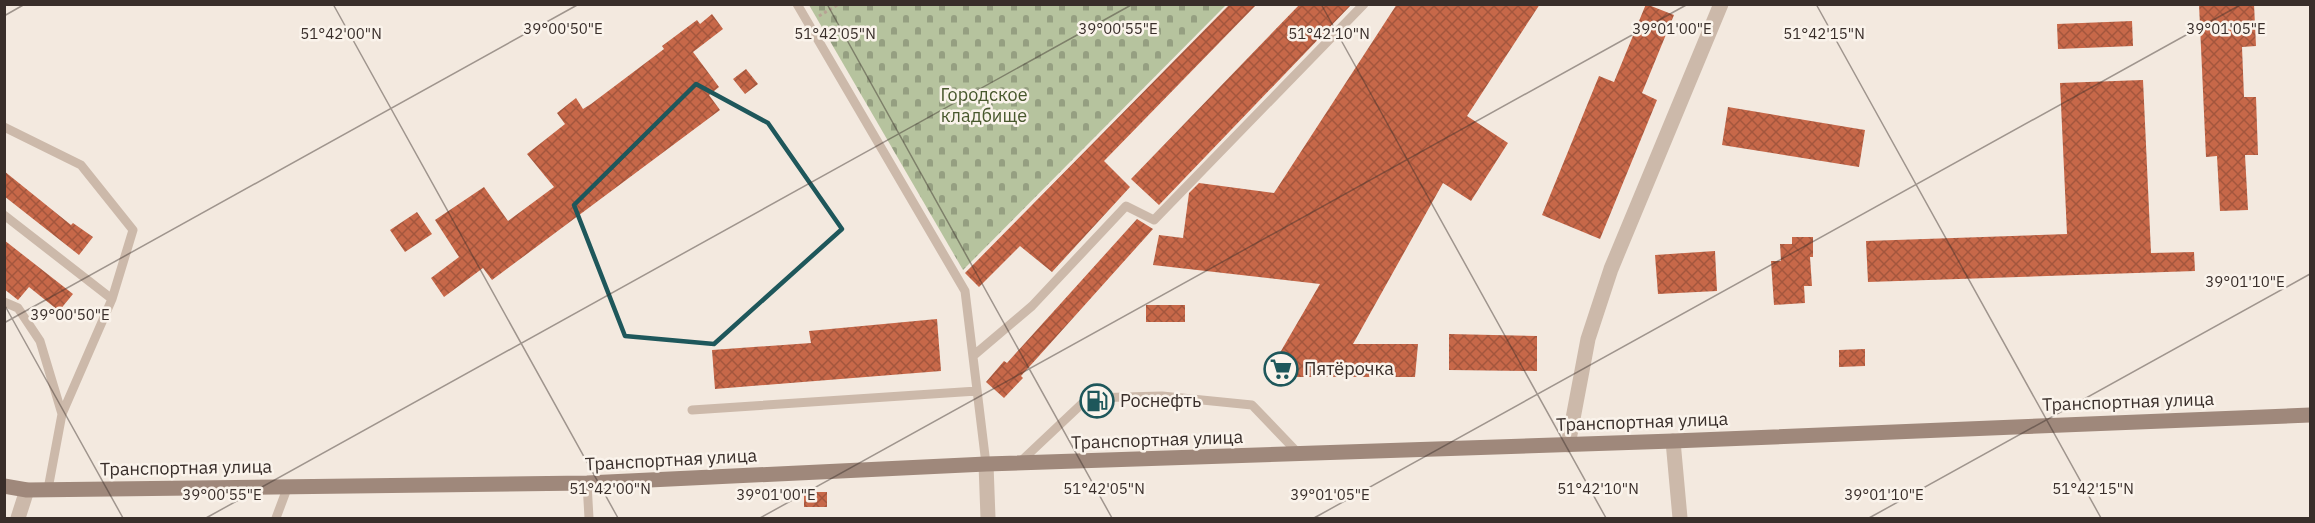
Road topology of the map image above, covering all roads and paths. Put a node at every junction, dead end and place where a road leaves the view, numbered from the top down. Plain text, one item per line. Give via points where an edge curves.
1 (797, 4) edge
2 (839, 4) edge
3 (1364, 4) edge
4 (1721, 4) edge
5 (807, 22) junction
6 (4, 127) edge
7 (4, 215) edge
8 (112, 298) junction
9 (4, 302) edge
10 (973, 356) junction
11 (977, 392) junction
12 (692, 410) dead end
13 (62, 414) junction
14 (2310, 415) edge
15 (1672, 441) junction
16 (1568, 445) junction
17 (1299, 454) junction
18 (986, 464) junction
19 (1018, 465) junction
20 (587, 483) junction
21 (4, 486) edge
22 (288, 486) junction
23 (48, 489) junction
24 (27, 490) junction
25 (18, 519) edge
26 (276, 519) edge
27 (589, 519) edge
28 (988, 519) edge
29 (1680, 519) edge

1 - 5 lane
2 - 5 path
3 - 10 lane via 1154,220 1126,206 1032,306
4 - 16 street via 1611,269 1588,339
5 - 10 lane via 965,291
6 - 8 lane via 81,165 133,230
7 - 8 lane
8 - 13 lane
9 - 13 lane via 18,308 40,341
10 - 11 lane
11 - 12 lane
11 - 18 lane
13 - 23 lane
14 - 15 main road, Транспортная улица
15 - 16 main road, Транспортная улица
15 - 29 street
16 - 17 main road, Транспортная улица
17 - 19 main road, Транспортная улица
17 - 19 lane via 1252,405 1162,396 1088,398
18 - 19 main road, Транспортная улица
18 - 20 main road, Транспортная улица
18 - 28 street
20 - 22 main road, Транспортная улица
20 - 27 lane
21 - 24 main road, Транспортная улица
22 - 23 main road, Транспортная улица
22 - 26 lane
23 - 24 main road, Транспортная улица
24 - 25 street

